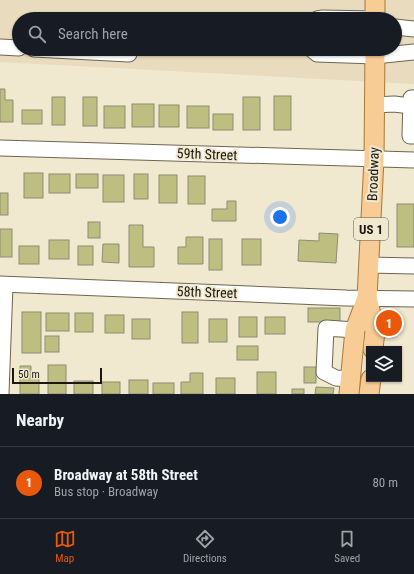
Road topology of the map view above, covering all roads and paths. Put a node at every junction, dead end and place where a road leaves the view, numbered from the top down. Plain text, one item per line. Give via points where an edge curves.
1 (375, 0) edge
2 (374, 12) edge
3 (402, 27) edge
4 (414, 29) edge
5 (0, 47) edge
6 (12, 48) edge
7 (402, 52) edge
8 (414, 52) edge
9 (375, 56) edge
10 (412, 102) edge
11 (374, 105) junction
12 (414, 136) edge
13 (0, 148) edge
14 (374, 159) junction
15 (414, 160) edge
16 (368, 265) junction
17 (414, 266) edge
18 (3, 284) edge
19 (366, 298) junction
20 (414, 299) edge
21 (354, 330) junction
22 (373, 346) edge
23 (371, 382) edge
24 (350, 387) edge
25 (1, 394) edge
26 (369, 394) edge

1 - 2 main road
3 - 4 street
5 - 6 street
7 - 8 street
9 - 11 main road, Broadway / US 1
10 - 11 street
10 - 12 street via 410,136
11 - 14 main road, Broadway / US 1
13 - 14 street, 59th Street
14 - 15 street, 59th Street
14 - 16 main road, Broadway / US 1
16 - 17 street
16 - 19 main road, Broadway / US 1
18 - 19 street, 58th Street
18 - 25 street
19 - 20 street, 58th Street
19 - 21 main road, Broadway / US 1
19 - 22 main road, Broadway / US 1 via 375,331
21 - 24 main road, Broadway / US 1
21 - 24 street via 326,328 324,372
23 - 26 main road

